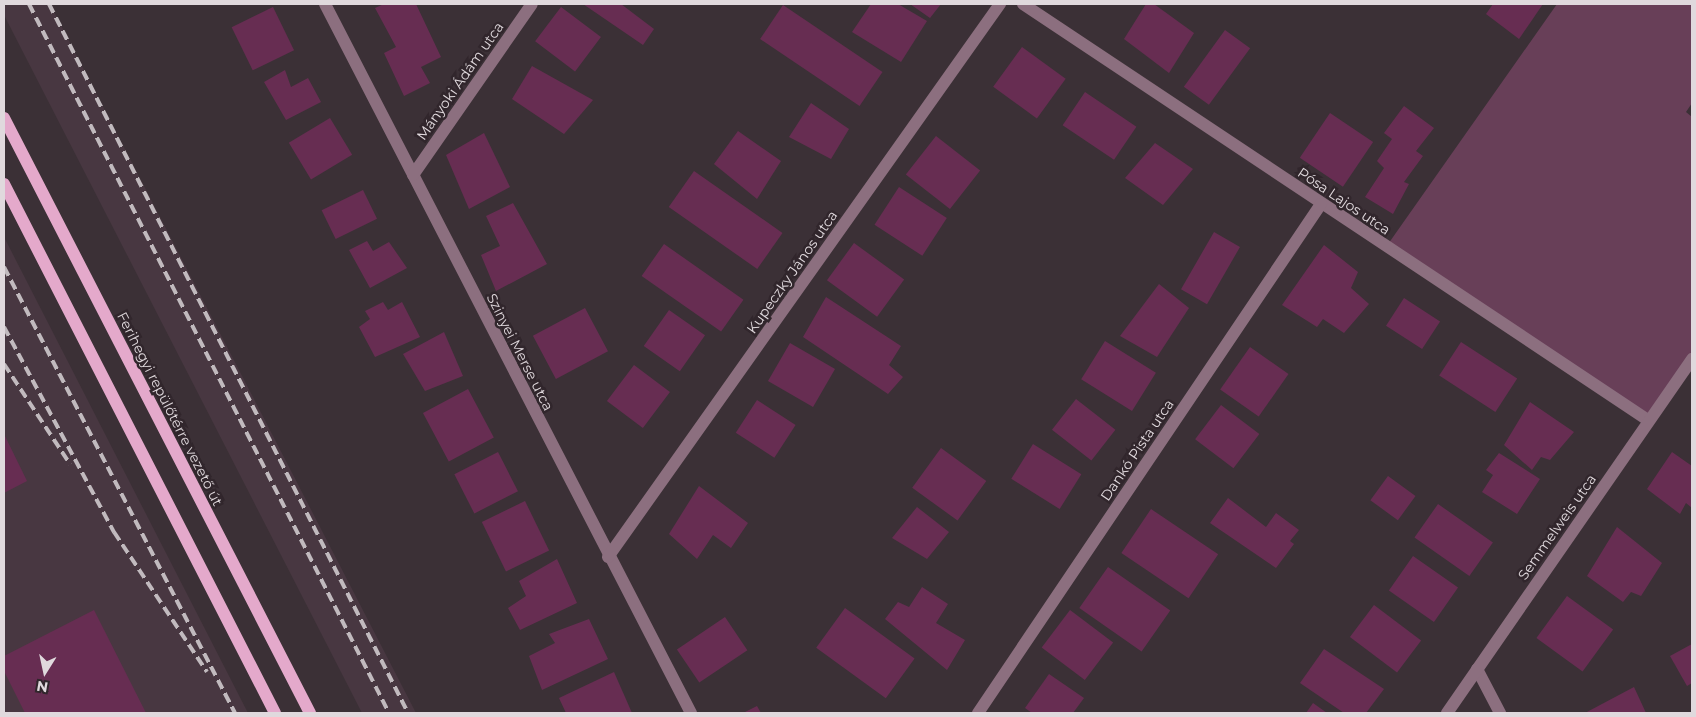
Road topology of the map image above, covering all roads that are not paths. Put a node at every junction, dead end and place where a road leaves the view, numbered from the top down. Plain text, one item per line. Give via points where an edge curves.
1 (325, 4) edge
2 (532, 4) edge
3 (1000, 4) edge
4 (1024, 4) edge
5 (4, 118) edge
6 (413, 175) junction
7 (4, 184) edge
8 (1321, 204) junction
9 (1692, 359) edge
10 (1648, 420) junction
11 (608, 557) junction
12 (1477, 669) junction
13 (276, 713) edge
14 (310, 713) edge
15 (691, 713) edge
16 (978, 713) edge
17 (1447, 713) edge
18 (1500, 713) edge

1 - 6 street, Szinyei Merse utca
2 - 6 street, Mányoki Ádám utca
3 - 11 street, Kupeczky János utca
4 - 8 street, Pósa Lajos utca
5 - 14 main road, Ferihegyi repülőtérre vezető út
6 - 11 street, Szinyei Merse utca
7 - 13 main road
8 - 10 street, Pósa Lajos utca
8 - 16 street, Dankó Pista utca
9 - 10 street, Semmelweis utca
10 - 12 street, Semmelweis utca
11 - 15 street, Szinyei Merse utca
12 - 17 street, Semmelweis utca
12 - 18 street

